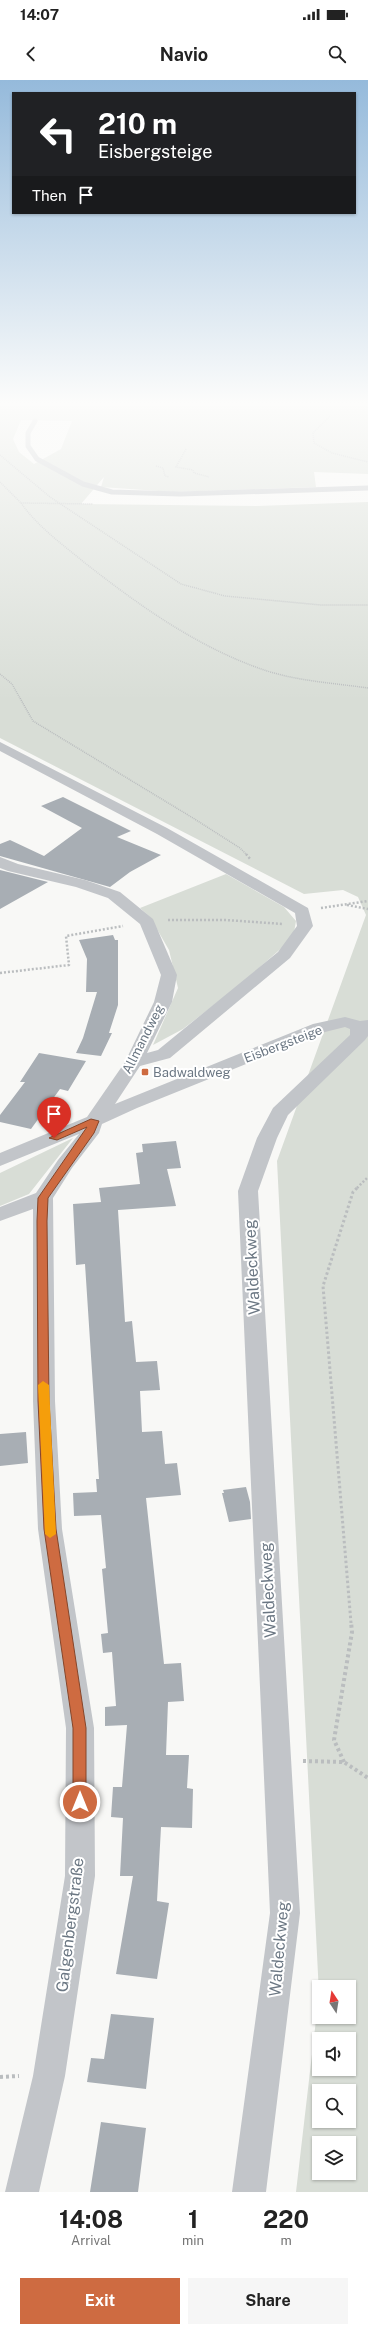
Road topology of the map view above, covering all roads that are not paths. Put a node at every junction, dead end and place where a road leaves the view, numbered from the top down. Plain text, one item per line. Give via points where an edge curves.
1 (0, 746) edge
2 (0, 862) edge
3 (363, 1026) edge
4 (134, 1062) junction
5 (94, 1121) junction
6 (0, 1160) edge
7 (43, 1198) junction
8 (0, 1214) edge
9 (22, 2192) edge
10 (249, 2192) edge

1 - 4 street via 162,831 304,918 284,955 164,1054
2 - 4 street, Allmandweg via 13,868 80,883 114,895 147,922 169,975 163,1002
3 - 5 street, Eisbergsteige via 345,1022 319,1028
3 - 10 street, Waldeckweg via 359,1036 280,1112 267,1138 248,1191 285,1913
4 - 5 street, Allmandweg
5 - 6 street, Eisbergsteige
5 - 7 street via 90,1133
7 - 8 street
7 - 9 street, Galgenbergstraße via 44,1401 50,1529 80,1728 80,1876 49,2076

